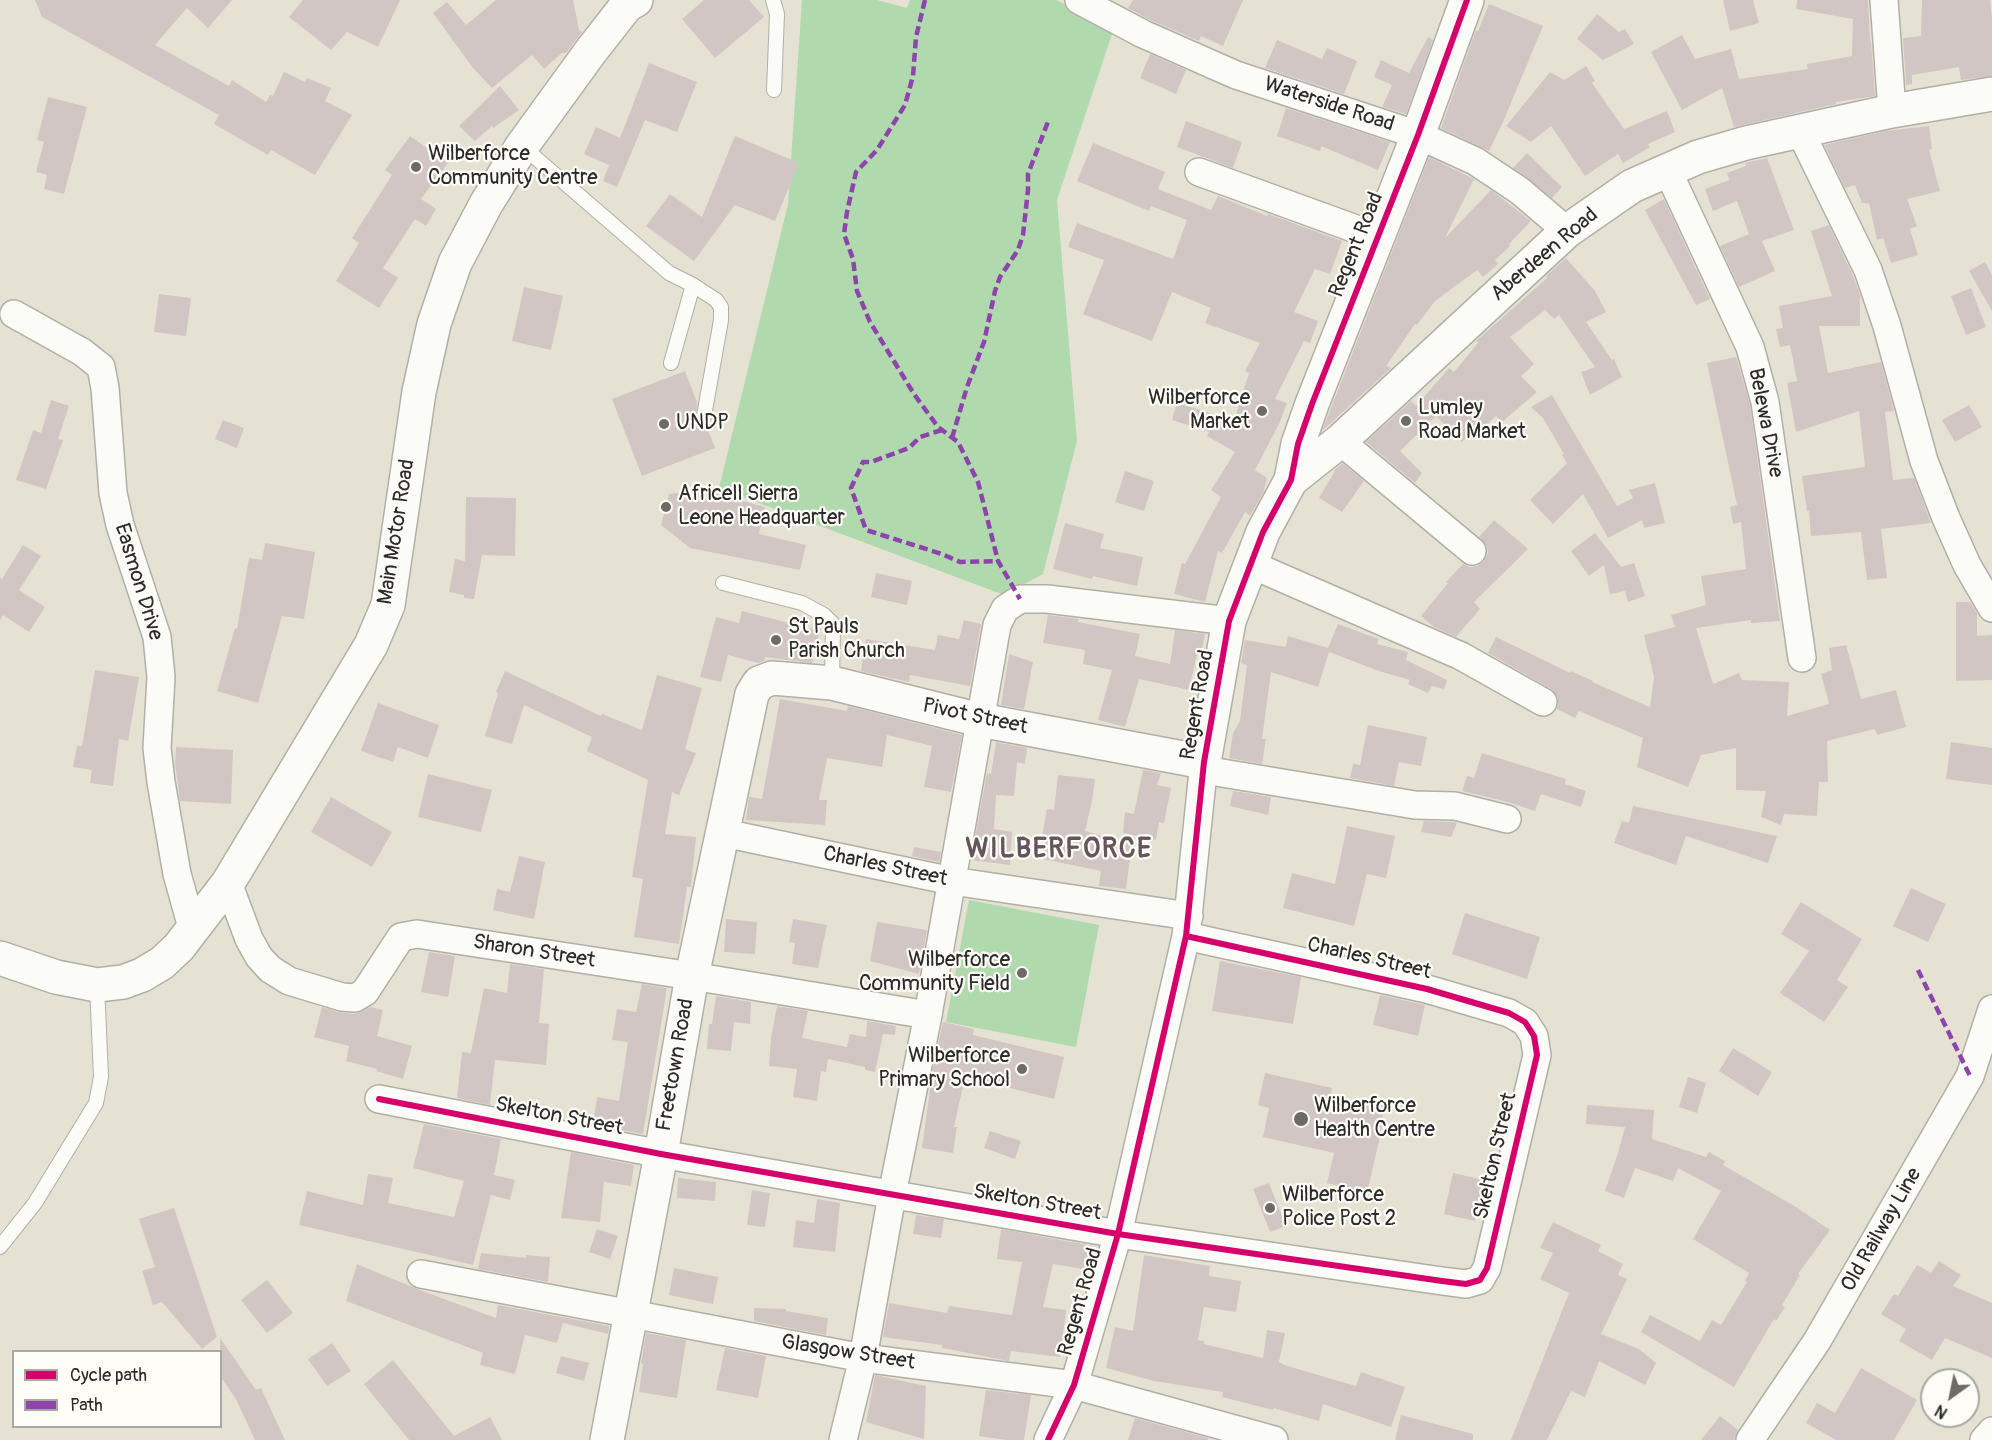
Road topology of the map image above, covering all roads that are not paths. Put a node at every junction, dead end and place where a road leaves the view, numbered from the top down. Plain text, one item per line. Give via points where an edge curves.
1 (773, 0) edge
2 (1078, 0) edge
3 (1467, 0) edge
4 (1884, 0) edge
5 (629, 2) edge
6 (774, 90) dead end
7 (1992, 94) edge
8 (1892, 111) junction
9 (1800, 131) junction
10 (1418, 135) junction
11 (522, 146) junction
12 (1667, 169) junction
13 (1199, 172) dead end
14 (1567, 231) junction
15 (1378, 237) junction
16 (693, 285) junction
17 (14, 314) dead end
18 (671, 363) dead end
19 (704, 416) dead end
20 (1340, 441) junction
21 (1291, 480) junction
22 (1472, 551) dead end
23 (1250, 564) junction
24 (723, 583) dead end
25 (1992, 608) edge
26 (1229, 621) junction
27 (1802, 658) dead end
28 (832, 683) junction
29 (752, 694) joint
30 (1543, 702) dead end
31 (980, 720) junction
32 (1204, 766) junction
33 (1507, 819) dead end
34 (724, 833) junction
35 (952, 881) junction
36 (228, 883) junction
37 (1187, 926) junction
38 (193, 932) junction
39 (0, 958) edge
40 (692, 976) junction
41 (97, 985) junction
42 (1992, 1009) edge
43 (928, 1015) junction
44 (1534, 1036) joint
45 (379, 1099) dead end
46 (661, 1154) junction
47 (892, 1195) junction
48 (1118, 1234) junction
49 (0, 1247) edge
50 (421, 1274) dead end
51 (631, 1315) junction
52 (863, 1358) junction
53 (1074, 1385) junction
54 (1992, 1431) edge
55 (607, 1440) edge
56 (843, 1440) edge
57 (1048, 1440) edge
58 (1274, 1440) edge
59 (1750, 1440) edge
60 (1984, 1440) edge

1 - 6 lane via 777,14
2 - 10 street, Waterside Road via 1236,75
3 - 10 street, Regent Road
4 - 8 street
5 - 11 street, Main Motor Road
7 - 8 street, Aberdeen Road
8 - 9 street, Aberdeen Road
9 - 12 street, Aberdeen Road via 1698,157
9 - 25 street via 1868,270 1924,461 1967,565
10 - 14 street, Waterside Road via 1474,161 1520,191
10 - 15 street, Regent Road
11 - 16 lane via 669,273
11 - 36 street, Main Motor Road via 455,263 434,324 418,392 388,605 371,645
12 - 14 street, Aberdeen Road via 1632,186
12 - 27 street, Belewa Drive via 1750,347 1765,402
13 - 15 street
14 - 20 street, Aberdeen Road
15 - 21 street, Regent Road via 1312,404
16 - 18 lane
16 - 19 lane via 721,307
17 - 38 street, Easmon Drive via 82,352 100,367 113,493 157,637 161,677 157,748 161,783 177,874
20 - 21 street, Aberdeen Road
20 - 22 street
21 - 23 street, Regent Road
23 - 26 street, Regent Road
23 - 30 street via 1461,656
24 - 28 lane via 802,603 824,615 832,624
26 - 31 street via 1020,599 1005,609 997,625
26 - 32 street, Regent Road
28 - 29 street, Pivot Street via 772,678 759,684
28 - 31 street, Pivot Street
29 - 34 street, Freetown Road
31 - 32 street, Pivot Street
31 - 35 street
32 - 33 street via 1415,805 1455,806
32 - 37 street, Regent Road
34 - 35 street, Charles Street
34 - 40 street, Freetown Road
35 - 37 street, Charles Street
35 - 43 street
36 - 38 street, Main Motor Road
36 - 40 street, Sharon Street via 249,939 270,969 289,981 342,997 356,998 365,992 401,937 417,934
37 - 44 street, Charles Street via 1509,1013 1525,1022
37 - 48 street, Regent Road
38 - 41 street, Main Motor Road via 162,963 142,975
39 - 41 street, Main Motor Road via 56,977
40 - 43 street, Sharon Street
40 - 46 street, Freetown Road
41 - 49 lane via 101,1077 96,1103 35,1203
42 - 59 street, Old Railway Line via 1965,1086 1817,1341
43 - 47 street
44 - 48 street, Skelton Street via 1536,1055 1480,1280 1466,1284 1442,1281
45 - 46 street, Skelton Street
46 - 47 street, Skelton Street
46 - 51 street, Freetown Road
47 - 48 street, Skelton Street
47 - 52 street
48 - 53 street, Regent Road
50 - 51 street, Glasgow Street
51 - 52 street, Glasgow Street
51 - 55 street, Freetown Road
52 - 53 street, Glasgow Street
52 - 56 street
53 - 57 street, Regent Road
53 - 58 street, Glasgow Street
54 - 60 street

